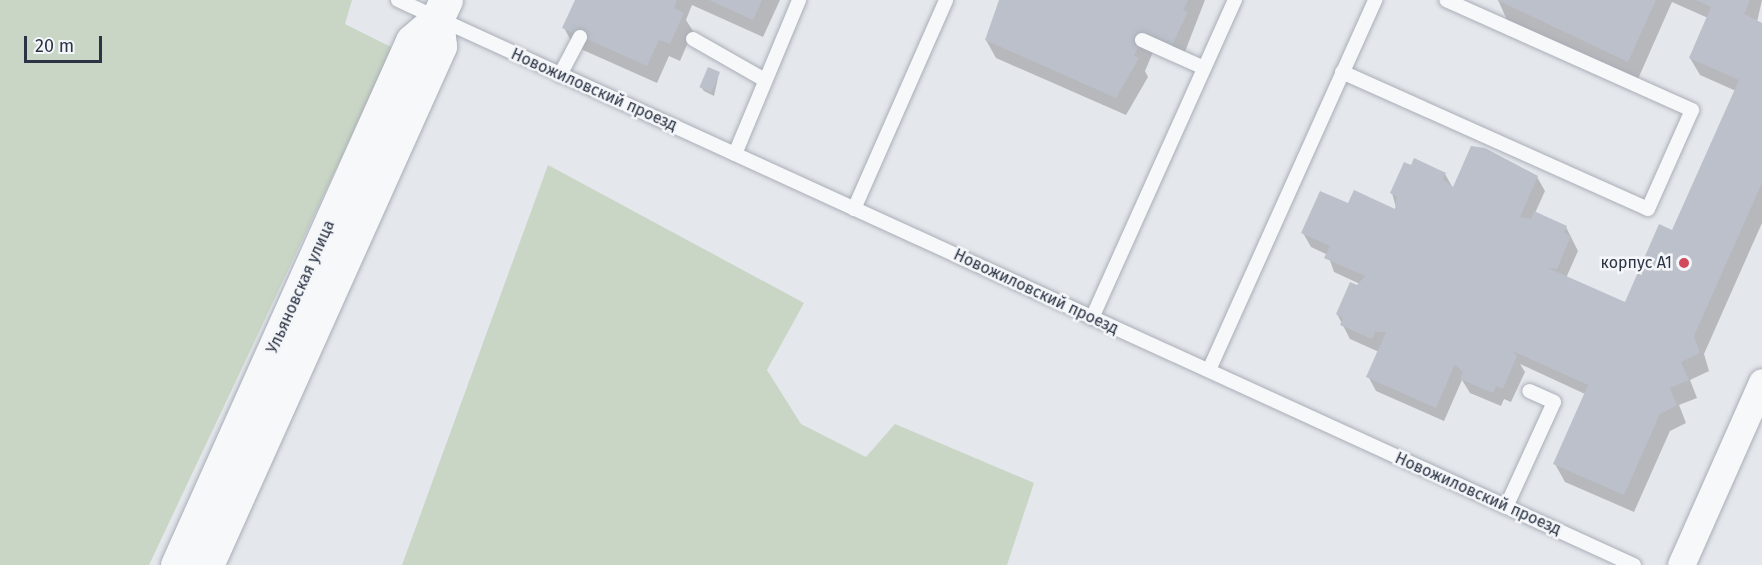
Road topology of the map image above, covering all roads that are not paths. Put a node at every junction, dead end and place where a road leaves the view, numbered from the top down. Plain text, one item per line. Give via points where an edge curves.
1 (398, 0) edge
2 (799, 0) edge
3 (946, 0) edge
4 (1234, 0) edge
5 (1375, 0) edge
6 (1446, 0) edge
7 (442, 9) edge
8 (580, 37) dead end
9 (693, 39) dead end
10 (1142, 40) dead end
11 (1204, 68) junction
12 (1342, 72) junction
13 (560, 75) junction
14 (763, 79) junction
15 (735, 154) junction
16 (855, 209) junction
17 (1092, 318) junction
18 (1209, 370) junction
19 (1762, 382) edge
20 (1529, 391) dead end
21 (1506, 507) junction
22 (177, 565) edge
23 (207, 565) edge
24 (1634, 565) edge
25 (1681, 565) edge

1 - 7 lane, Новожиловский проезд
2 - 14 lane
3 - 16 lane
4 - 11 lane
5 - 12 lane
6 - 12 lane via 1692,110 1648,208
7 - 13 lane, Новожиловский проезд
7 - 22 street, Ульяновская улица via 412,40
7 - 23 street, Ульяновская улица via 440,46
8 - 13 lane
9 - 14 lane
10 - 11 lane
11 - 17 lane
12 - 18 lane
13 - 15 lane, Новожиловский проезд
14 - 15 lane
15 - 16 lane, Новожиловский проезд
16 - 17 lane, Новожиловский проезд
17 - 18 lane, Новожиловский проезд
18 - 21 lane, Новожиловский проезд
19 - 25 street
20 - 21 lane via 1554,402
21 - 24 lane, Новожиловский проезд

